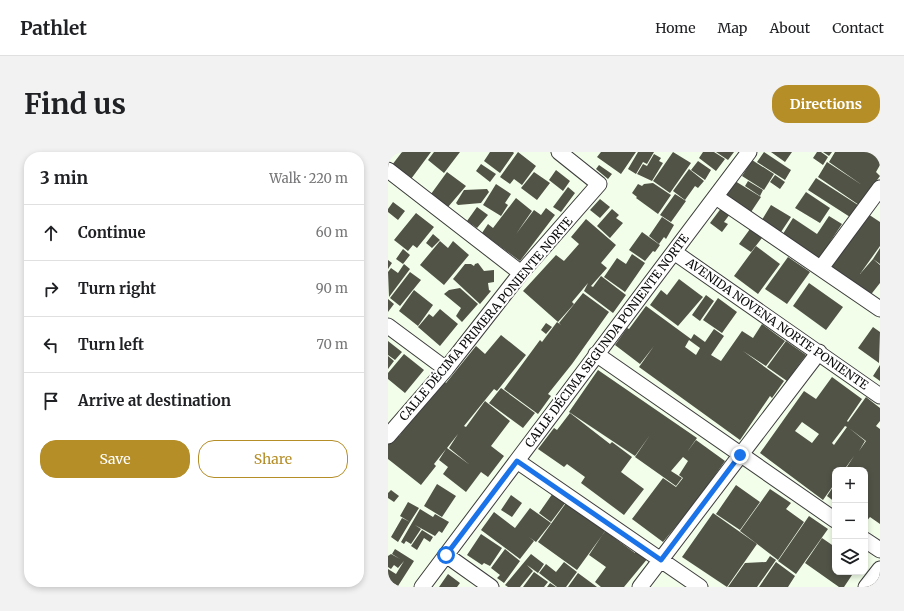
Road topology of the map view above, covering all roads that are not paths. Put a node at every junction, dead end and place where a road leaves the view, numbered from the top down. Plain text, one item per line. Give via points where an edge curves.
1 (559, 152) edge
2 (749, 152) edge
3 (388, 170) edge
4 (880, 188) edge
5 (716, 197) junction
6 (674, 252) junction
7 (821, 268) junction
8 (521, 273) junction
9 (879, 307) edge
10 (388, 326) edge
11 (819, 352) junction
12 (596, 354) junction
13 (446, 370) junction
14 (880, 396) edge
15 (388, 436) edge
16 (740, 455) junction
17 (517, 461) junction
18 (832, 518) edge
19 (868, 542) edge
20 (880, 550) edge
21 (446, 555) junction
22 (661, 560) junction
23 (880, 569) edge
24 (422, 587) edge
25 (491, 587) edge
26 (640, 587) edge
27 (700, 587) edge
28 (866, 587) edge

1 - 8 street, CALLE DÉCIMA PRIMERA PONIENTE NORTE via 599,184
2 - 5 street, CALLE DÉCIMA SEGUNDA PONIENTE NORTE
3 - 8 street
4 - 7 street
5 - 6 street, CALLE DÉCIMA SEGUNDA PONIENTE NORTE
5 - 7 street
6 - 11 street, AVENIDA NOVENA NORTE PONIENTE
6 - 12 street, CALLE DÉCIMA SEGUNDA PONIENTE NORTE
7 - 9 street
8 - 13 street, CALLE DÉCIMA PRIMERA PONIENTE NORTE
10 - 13 street
11 - 14 street, AVENIDA NOVENA NORTE PONIENTE
11 - 16 street
12 - 16 street
12 - 17 street, CALLE DÉCIMA SEGUNDA PONIENTE NORTE
13 - 15 street, CALLE DÉCIMA PRIMERA PONIENTE NORTE
16 - 18 street
16 - 22 street
17 - 21 street, CALLE DÉCIMA SEGUNDA PONIENTE NORTE
17 - 22 street
19 - 20 street
21 - 24 street, CALLE DÉCIMA SEGUNDA PONIENTE NORTE
21 - 25 street
22 - 26 street
22 - 27 street
23 - 28 street

